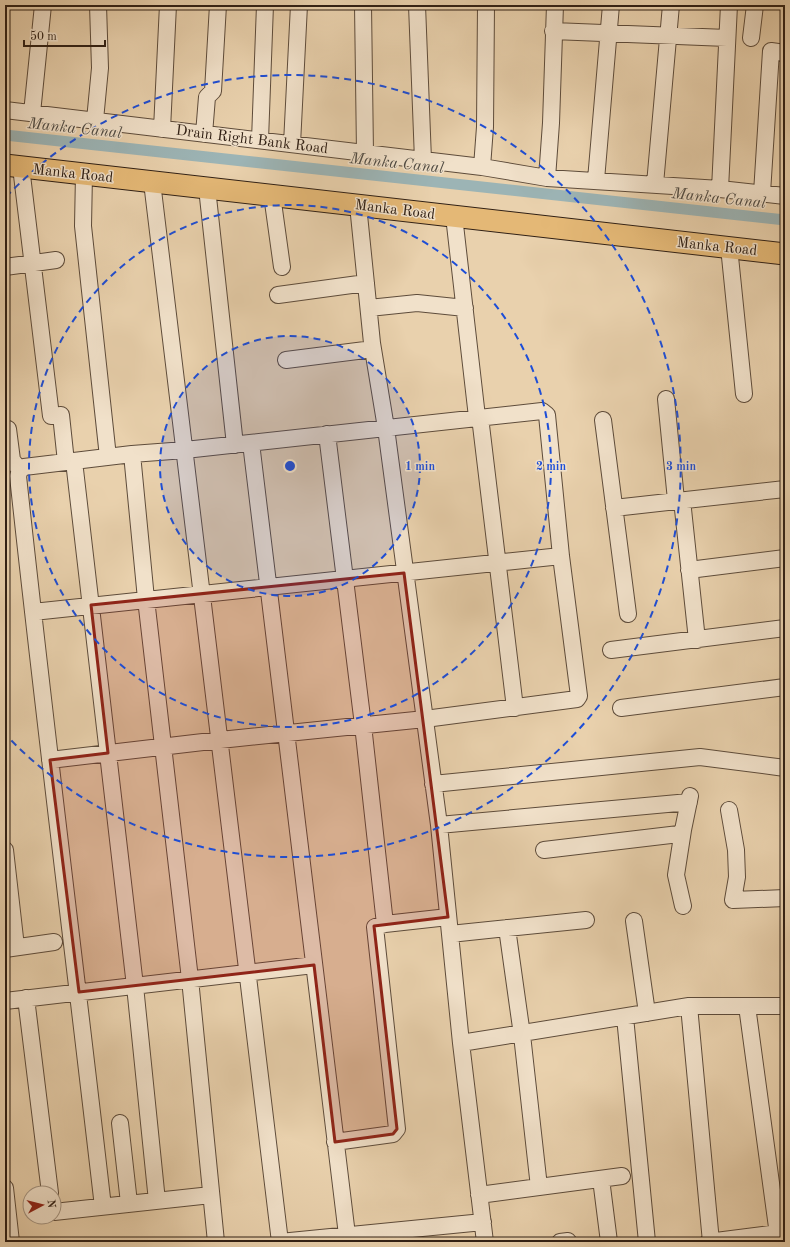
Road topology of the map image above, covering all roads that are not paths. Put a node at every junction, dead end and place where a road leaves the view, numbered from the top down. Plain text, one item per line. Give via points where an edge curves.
1 (44, 5) edge
2 (98, 5) edge
3 (168, 5) edge
4 (218, 5) edge
5 (265, 5) edge
6 (299, 5) edge
7 (363, 5) edge
8 (417, 5) edge
9 (486, 5) edge
10 (555, 5) edge
11 (611, 5) edge
12 (671, 5) edge
13 (729, 5) edge
14 (755, 5) edge
15 (553, 31) junction
16 (608, 33) junction
17 (668, 35) junction
18 (727, 38) junction
19 (751, 38) dead end
20 (785, 53) edge
21 (5, 110) edge
22 (32, 113) junction
23 (95, 120) junction
24 (162, 128) junction
25 (204, 134) junction
26 (260, 140) junction
27 (292, 144) junction
28 (365, 153) junction
29 (423, 160) junction
30 (13, 166) edge
31 (482, 167) junction
32 (84, 174) junction
33 (547, 178) junction
34 (596, 180) junction
35 (152, 182) junction
36 (655, 184) junction
37 (207, 188) junction
38 (720, 189) junction
39 (762, 193) junction
40 (272, 196) junction
41 (785, 196) edge
42 (358, 205) junction
43 (454, 216) junction
44 (728, 247) junction
45 (785, 254) edge
46 (56, 260) dead end
47 (32, 263) junction
48 (5, 267) edge
49 (282, 268) dead end
50 (366, 283) junction
51 (278, 295) dead end
52 (369, 308) junction
53 (465, 308) junction
54 (373, 349) junction
55 (286, 360) dead end
56 (744, 394) dead end
57 (666, 399) dead end
58 (478, 417) junction
59 (603, 420) dead end
60 (386, 428) junction
61 (5, 429) edge
62 (328, 434) junction
63 (243, 444) junction
64 (185, 450) junction
65 (132, 454) junction
66 (108, 457) junction
67 (70, 462) junction
68 (20, 470) junction
69 (785, 489) edge
70 (679, 500) junction
71 (614, 508) junction
72 (561, 556) junction
73 (785, 558) edge
74 (498, 563) junction
75 (689, 570) junction
76 (404, 573) junction
77 (346, 579) junction
78 (269, 586) junction
79 (203, 593) junction
80 (146, 599) junction
81 (91, 605) junction
82 (33, 612) junction
83 (628, 614) dead end
84 (785, 628) edge
85 (698, 640) junction
86 (611, 650) dead end
87 (785, 687) edge
88 (515, 708) junction
89 (621, 708) dead end
90 (425, 719) junction
91 (363, 725) junction
92 (285, 733) junction
93 (220, 740) junction
94 (163, 747) junction
95 (108, 753) junction
96 (50, 760) junction
97 (785, 768) edge
98 (433, 784) junction
99 (729, 810) dead end
100 (439, 825) junction
101 (683, 830) junction
102 (5, 850) edge
103 (544, 850) dead end
104 (7, 890) edge
105 (785, 898) edge
106 (683, 906) dead end
107 (448, 917) junction
108 (586, 920) dead end
109 (634, 921) dead end
110 (385, 924) junction
111 (507, 928) junction
112 (450, 934) junction
113 (54, 942) dead end
114 (11, 948) edge
115 (314, 965) junction
116 (248, 973) junction
117 (190, 979) junction
118 (135, 986) junction
119 (78, 992) junction
120 (26, 998) junction
121 (5, 1001) edge
122 (689, 1006) junction
123 (747, 1006) junction
124 (785, 1006) edge
125 (647, 1013) junction
126 (625, 1017) junction
127 (522, 1034) junction
128 (461, 1043) junction
129 (120, 1123) dead end
130 (335, 1142) junction
131 (622, 1176) dead end
132 (601, 1179) junction
133 (49, 1185) edge
134 (539, 1187) junction
135 (5, 1188) edge
136 (211, 1195) junction
137 (479, 1195) junction
138 (157, 1200) junction
139 (129, 1203) junction
140 (103, 1206) junction
141 (62, 1211) edge
142 (483, 1222) junction
143 (778, 1237) edge
144 (346, 1238) edge
145 (11, 1242) edge
146 (216, 1242) edge
147 (280, 1242) edge
148 (485, 1242) edge
149 (609, 1242) edge
150 (647, 1242) edge
151 (708, 1242) edge
152 (711, 1242) edge

1 - 22 street
2 - 23 street via 100,68
3 - 24 street
4 - 25 street via 213,91 207,97
5 - 26 street
6 - 27 street
7 - 28 street
8 - 29 street
9 - 31 street via 486,112
10 - 15 street
11 - 16 street
12 - 17 street
13 - 18 street
14 - 19 street
15 - 16 street
15 - 33 street via 552,123
16 - 17 street
16 - 34 street
17 - 18 street
17 - 36 street
18 - 38 street
20 - 39 street via 771,51
21 - 22 street, Drain Right Bank Road
22 - 23 street, Drain Right Bank Road
23 - 24 street, Drain Right Bank Road
24 - 25 street, Drain Right Bank Road
25 - 26 street, Drain Right Bank Road
26 - 27 street, Drain Right Bank Road
27 - 28 street, Drain Right Bank Road
28 - 29 street, Drain Right Bank Road
29 - 31 street, Drain Right Bank Road
30 - 32 main road, Manka Road
30 - 47 street
31 - 33 street, Drain Right Bank Road
32 - 35 main road, Manka Road
32 - 66 street via 83,226
33 - 34 street, Drain Right Bank Road
34 - 36 street, Drain Right Bank Road
35 - 37 main road, Manka Road
35 - 64 street
36 - 38 street, Drain Right Bank Road
37 - 40 main road, Manka Road
37 - 63 street
38 - 39 street, Drain Right Bank Road
39 - 41 street, Drain Right Bank Road
40 - 42 main road, Manka Road
40 - 49 street
42 - 43 main road, Manka Road
42 - 50 street
43 - 44 main road, Manka Road
43 - 53 street
44 - 45 main road, Manka Road
44 - 56 street
46 - 47 street
47 - 48 street
47 - 67 street via 51,416 61,415
50 - 51 street
50 - 52 street
52 - 53 street via 417,303
52 - 54 street
53 - 58 street
54 - 55 street
54 - 60 street
57 - 70 street
58 - 60 street
58 - 72 street via 542,410 547,415
58 - 74 street
59 - 71 street
60 - 62 street
60 - 76 street
61 - 68 street via 8,429 12,460
62 - 63 street
62 - 77 street
63 - 64 street
63 - 78 street
64 - 65 street
64 - 79 street
65 - 66 street
65 - 80 street
66 - 67 street
67 - 68 street via 24,467
67 - 81 street
68 - 82 street via 18,476
69 - 70 street
70 - 71 street
70 - 75 street
71 - 83 street
72 - 74 street
72 - 88 street via 579,696 574,701
73 - 75 street
74 - 76 street
74 - 88 street
75 - 85 street
76 - 77 street
76 - 90 street
77 - 78 street
77 - 91 street
78 - 79 street
78 - 92 street
79 - 80 street
79 - 93 street
80 - 81 street
80 - 94 street
81 - 82 street
81 - 95 street
82 - 96 street
84 - 85 street
85 - 86 street
87 - 89 street
88 - 90 street
90 - 91 street
90 - 98 street
91 - 92 street
91 - 110 street
92 - 93 street
92 - 115 street
93 - 94 street
93 - 116 street
94 - 95 street
94 - 117 street
95 - 96 street
95 - 118 street
96 - 119 street
97 - 98 street via 700,757
98 - 100 street
99 - 105 street via 736,850 737,877 733,900
100 - 101 street via 690,799
100 - 107 street
101 - 103 street via 679,834
101 - 106 street via 676,875
102 - 104 street
104 - 114 street
107 - 110 street
107 - 112 street
108 - 111 street
109 - 125 street
110 - 130 street via 377,925 374,930 397,1128 393,1134
111 - 112 street
111 - 127 street
112 - 128 street
113 - 114 street
115 - 116 street
115 - 130 street
116 - 117 street
116 - 147 street
117 - 118 street
117 - 136 street
118 - 119 street
118 - 138 street
119 - 120 street
119 - 140 street
120 - 121 street
120 - 133 street
122 - 123 street
122 - 125 street
122 - 152 street
123 - 124 street
123 - 143 street
125 - 126 street
126 - 127 street
126 - 150 street
127 - 128 street
127 - 134 street
128 - 137 street
129 - 139 street
130 - 144 street
131 - 132 street
132 - 134 street
132 - 149 street
134 - 137 street
135 - 145 street
136 - 138 street
136 - 146 street
137 - 142 street
138 - 139 street
139 - 140 street
140 - 141 street
142 - 144 street
142 - 148 street
143 - 152 street
144 - 147 street
151 - 152 street

